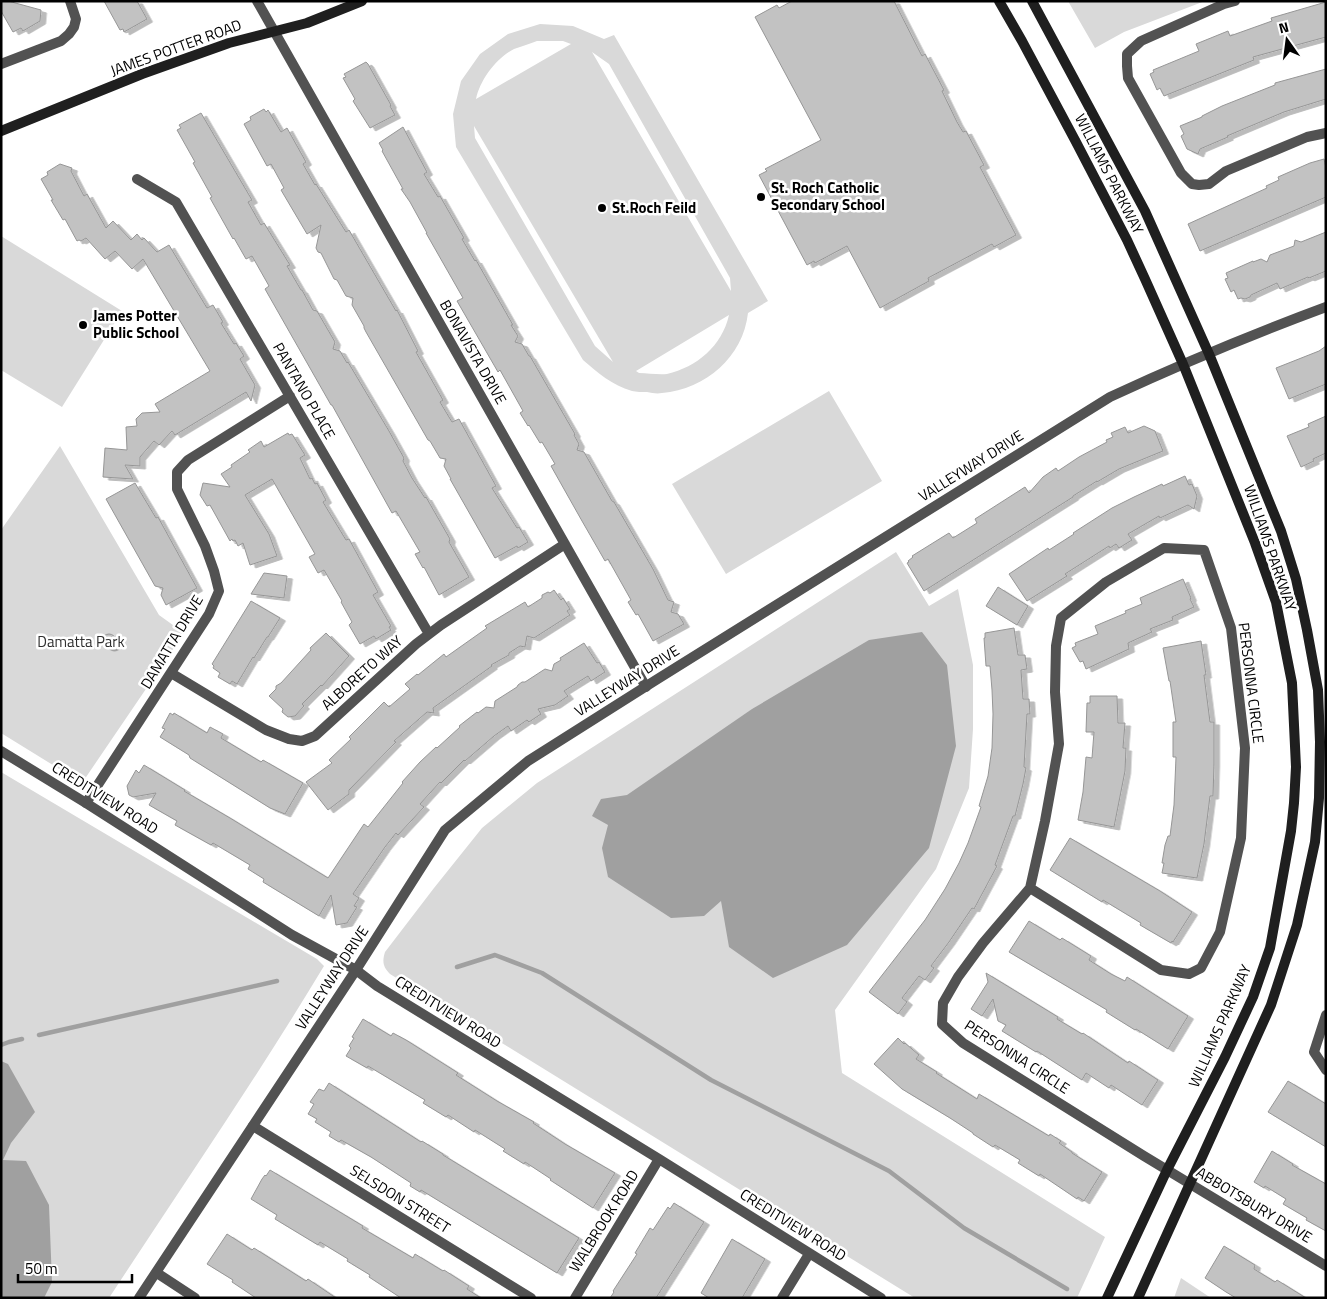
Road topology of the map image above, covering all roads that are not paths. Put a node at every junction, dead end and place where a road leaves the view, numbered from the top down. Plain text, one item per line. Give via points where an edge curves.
1 (70, 1) edge
2 (257, 1) edge
3 (362, 1) edge
4 (999, 1) edge
5 (1032, 1) edge
6 (1235, 1) edge
7 (274, 31) junction
8 (1, 64) edge
9 (1, 131) edge
10 (1326, 132) edge
11 (137, 179) dead end
12 (1326, 307) edge
13 (1209, 354) junction
14 (1183, 364) junction
15 (290, 396) junction
16 (565, 544) junction
17 (429, 634) junction
18 (171, 673) junction
19 (646, 687) junction
20 (1, 751) edge
21 (86, 803) junction
22 (1030, 888) junction
23 (356, 970) junction
24 (1326, 1015) edge
25 (1326, 1070) edge
26 (253, 1126) junction
27 (660, 1159) junction
28 (1167, 1170) junction
29 (1189, 1183) junction
30 (809, 1254) junction
31 (1326, 1266) edge
32 (157, 1272) junction
33 (140, 1298) edge
34 (195, 1298) edge
35 (531, 1298) edge
36 (574, 1298) edge
37 (782, 1298) edge
38 (881, 1298) edge
39 (1107, 1298) edge
40 (1138, 1298) edge

1 - 8 street via 76,19 69,34 61,41
2 - 7 street, BONAVISTA DRIVE
3 - 7 main road, JAMES POTTER ROAD via 307,23
4 - 14 main road, WILLIAMS PARKWAY via 1122,232
5 - 13 main road, WILLIAMS PARKWAY via 1145,211
6 - 10 street via 1140,41 1127,54 1128,78 1181,173 1192,184 1209,184 1226,171
7 - 9 main road, JAMES POTTER ROAD via 229,43 142,74
7 - 16 street, BONAVISTA DRIVE
11 - 15 street, PANTANO PLACE via 176,202
12 - 13 street, VALLEYWAY DRIVE
13 - 14 street, VALLEYWAY DRIVE
13 - 29 main road, WILLIAMS PARKWAY via 1281,531 1296,579 1318,690 1319,798 1315,842 1298,925 1289,952 1271,1005
14 - 19 street, VALLEYWAY DRIVE via 1110,398
14 - 28 main road, WILLIAMS PARKWAY via 1256,543 1276,602 1292,683 1296,767 1291,831 1270,948 1225,1057
15 - 17 street, PANTANO PLACE
15 - 18 street, DAMATTA DRIVE via 188,460 177,472 177,489 205,546 219,591 209,614
16 - 17 street, ALBORETO WAY
16 - 19 street, BONAVISTA DRIVE
17 - 18 street, ALBORETO WAY via 315,736 302,741 266,730
18 - 21 street, DAMATTA DRIVE
19 - 23 street, VALLEYWAY DRIVE via 528,762 446,830
20 - 21 street, CREDITVIEW ROAD
21 - 23 street, CREDITVIEW ROAD via 292,935
22 - 22 street, PERSONNA CIRCLE via 1161,970 1189,974 1202,968 1220,932 1241,838 1245,748 1231,628 1204,550 1164,548 1106,582 1060,618 1055,692 1059,744
22 - 28 street, PERSONNA CIRCLE via 958,977 942,1003 942,1024 963,1043
23 - 26 street, VALLEYWAY DRIVE
23 - 27 street, CREDITVIEW ROAD via 377,986
24 - 25 street via 1314,1052
26 - 32 street, VALLEYWAY DRIVE
26 - 35 street, SELSDON STREET
27 - 30 street, CREDITVIEW ROAD
27 - 36 street, WALBROOK ROAD
28 - 29 street, ABBOTSBURY DRIVE
28 - 39 main road, WILLIAMS PARKWAY
29 - 31 street, ABBOTSBURY DRIVE
29 - 40 main road, WILLIAMS PARKWAY
30 - 37 street
30 - 38 street, CREDITVIEW ROAD
32 - 33 street, VALLEYWAY DRIVE
32 - 34 street

